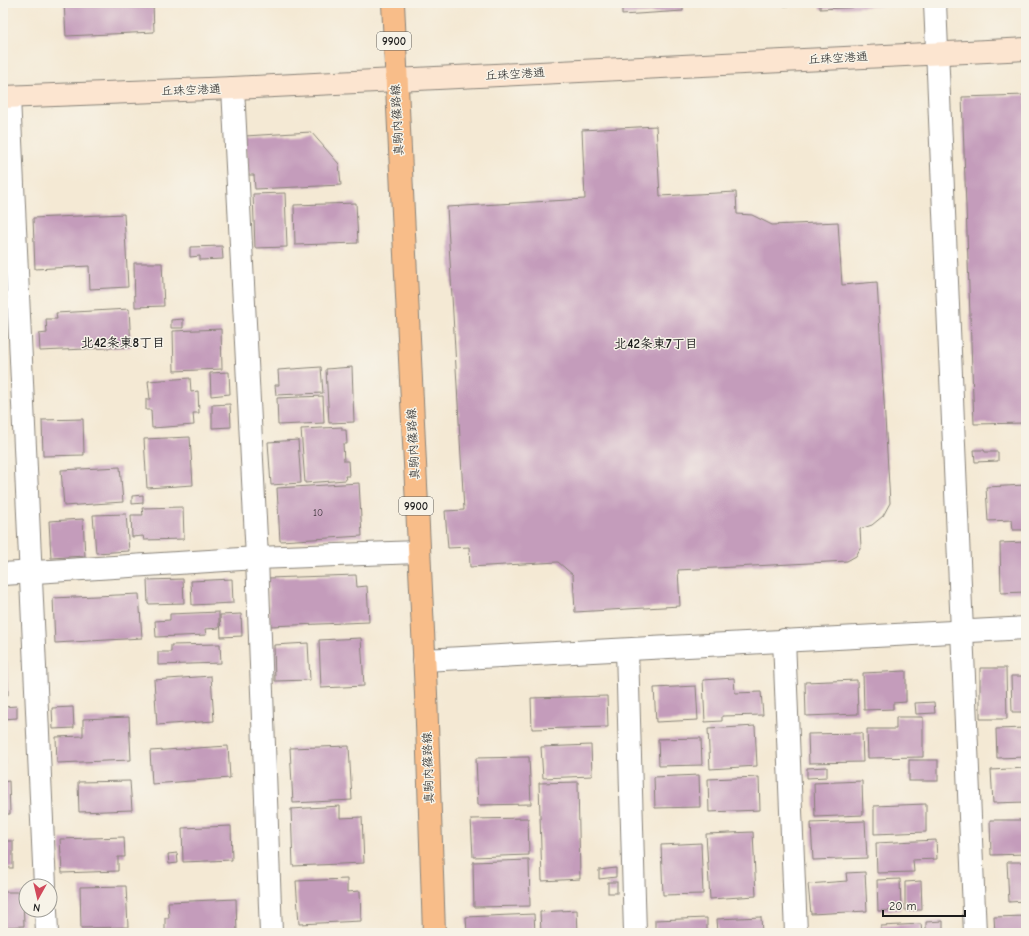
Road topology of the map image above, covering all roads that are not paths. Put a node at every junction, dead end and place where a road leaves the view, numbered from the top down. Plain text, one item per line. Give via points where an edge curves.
1 (392, 3) edge
2 (935, 3) edge
3 (1026, 49) edge
4 (937, 54) junction
5 (395, 79) junction
6 (233, 88) junction
7 (6, 97) edge
8 (418, 552) junction
9 (257, 558) junction
10 (31, 573) junction
11 (3, 574) edge
12 (1026, 628) edge
13 (961, 632) junction
14 (784, 640) junction
15 (627, 650) junction
16 (424, 660) junction
17 (45, 878) edge
18 (46, 918) edge
19 (47, 933) edge
20 (271, 933) edge
21 (434, 933) edge
22 (635, 933) edge
23 (796, 933) edge
24 (975, 933) edge

1 - 5 main road, 真駒内篠路線 / 9900
2 - 4 street
3 - 4 main road, 丘珠空港通
4 - 5 main road, 丘珠空港通
4 - 13 street
5 - 6 main road, 丘珠空港通
5 - 8 main road, 真駒内篠路線 / 9900
6 - 7 main road, 丘珠空港通
6 - 9 street
7 - 10 street
8 - 9 street
8 - 16 main road, 真駒内篠路線 / 9900
9 - 10 street
9 - 20 street
10 - 11 street
10 - 17 street
12 - 13 street
13 - 14 street
13 - 24 street
14 - 15 street
14 - 23 street
15 - 16 street
15 - 22 street
16 - 21 main road, 真駒内篠路線 / 9900
18 - 19 street

